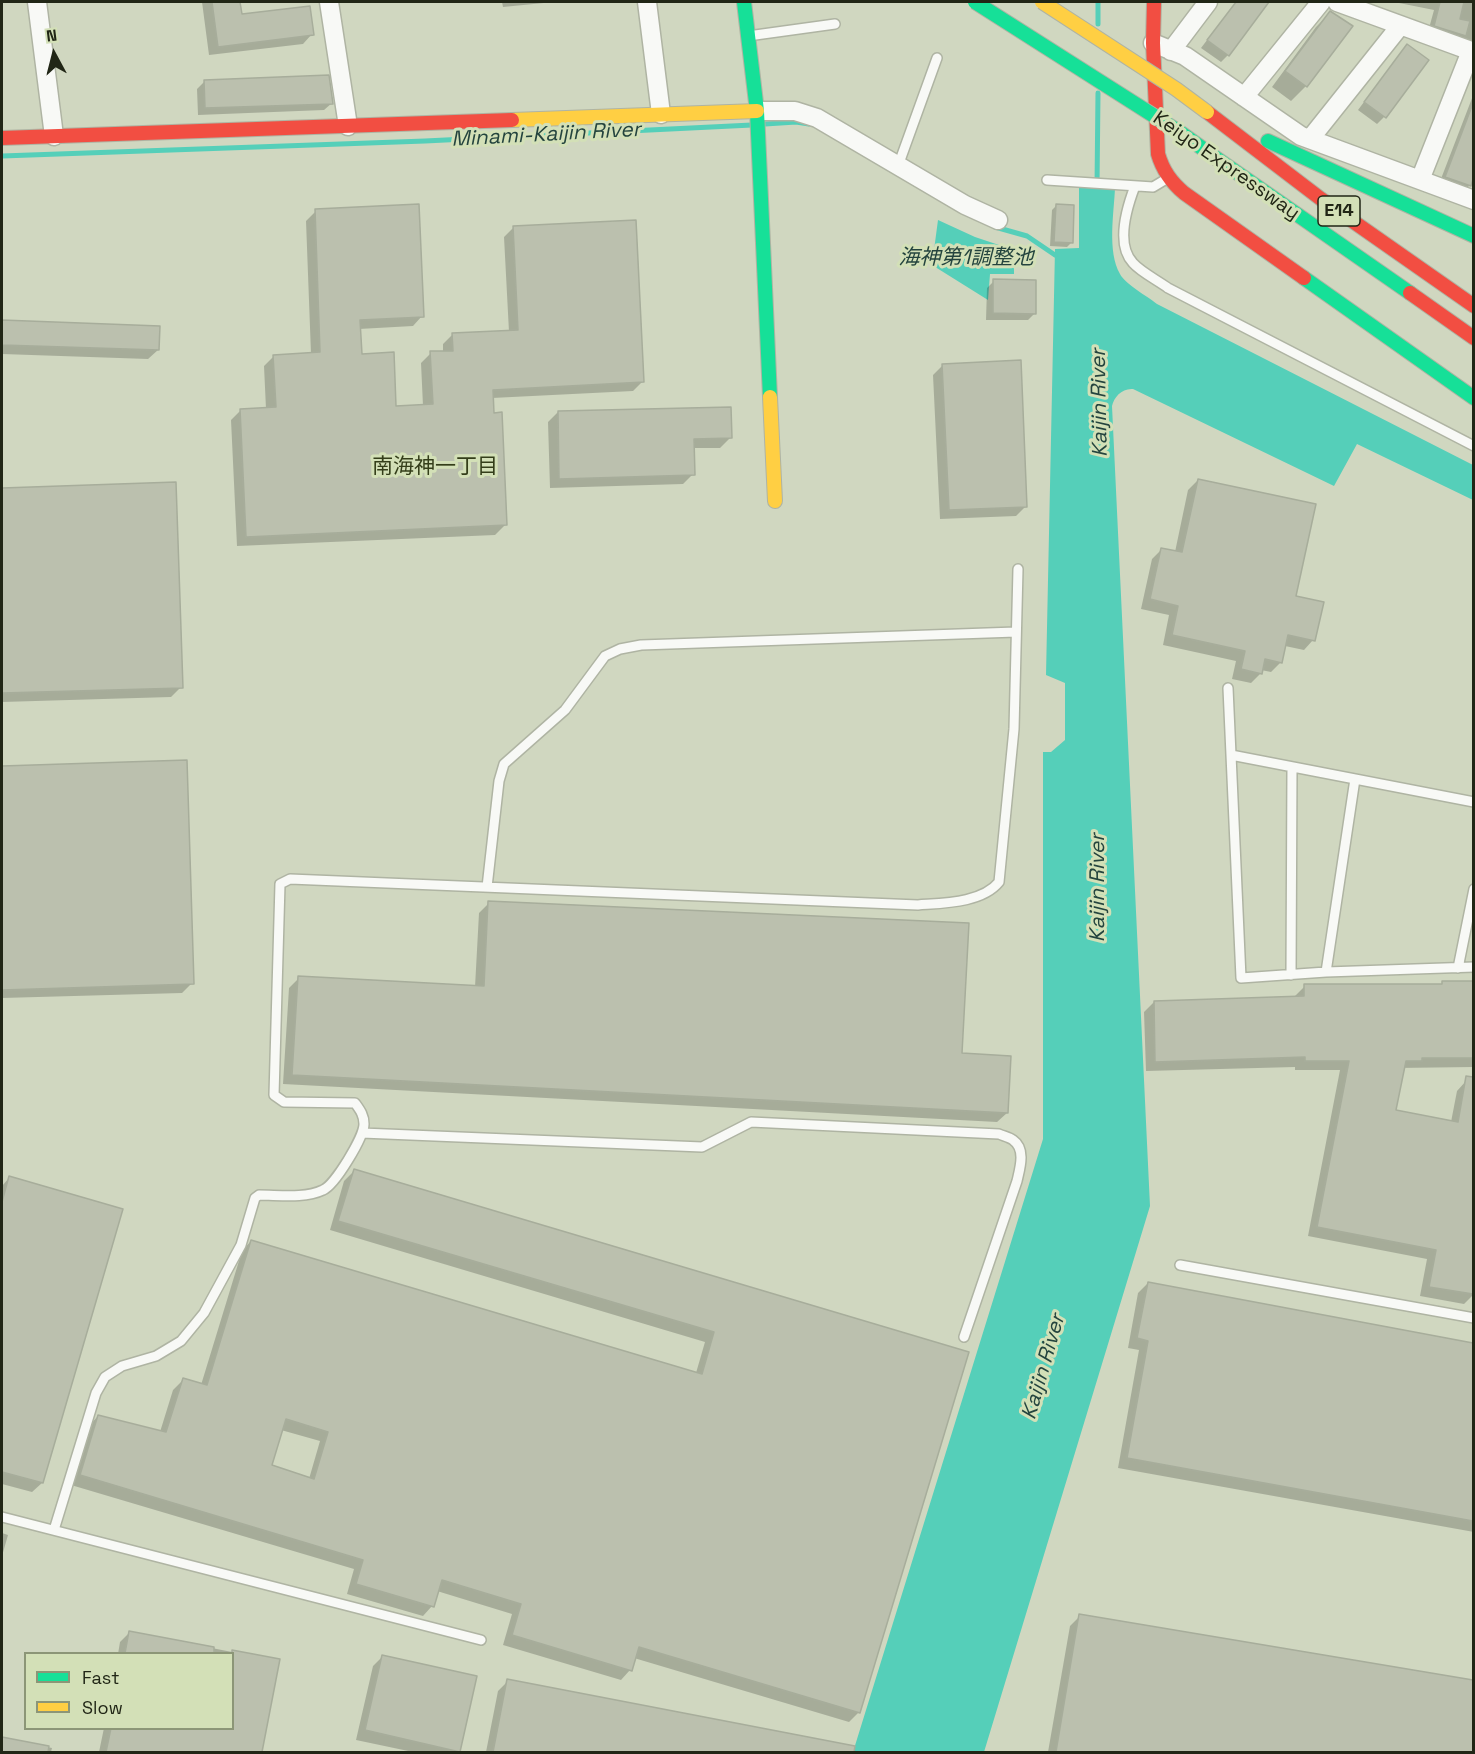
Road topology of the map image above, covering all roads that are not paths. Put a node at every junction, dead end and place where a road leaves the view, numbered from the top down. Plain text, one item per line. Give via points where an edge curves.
1 (37, 2) edge
2 (329, 2) edge
3 (647, 2) edge
4 (744, 2) edge
5 (975, 2) edge
6 (1042, 2) edge
7 (1154, 2) edge
8 (1208, 2) edge
9 (1322, 2) edge
10 (1337, 2) edge
11 (835, 24) dead end
12 (1400, 26) junction
13 (748, 36) junction
14 (1153, 43) junction
15 (1171, 51) junction
16 (1472, 52) edge
17 (937, 58) dead end
18 (1244, 97) junction
19 (757, 111) junction
20 (1207, 112) junction
21 (661, 114) junction
22 (348, 126) junction
23 (54, 136) junction
24 (2, 138) edge
25 (1310, 139) junction
26 (898, 166) junction
27 (1168, 178) junction
28 (1047, 180) dead end
29 (1420, 180) junction
30 (1135, 186) junction
31 (1473, 200) edge
32 (998, 220) dead end
33 (1473, 236) edge
34 (1473, 306) edge
35 (1473, 338) edge
36 (1473, 398) edge
37 (1473, 446) edge
38 (775, 501) dead end
39 (1018, 569) dead end
40 (1016, 632) junction
41 (1227, 688) dead end
42 (1231, 755) junction
43 (1292, 767) junction
44 (1355, 779) junction
45 (1473, 802) edge
46 (487, 887) junction
47 (1473, 889) edge
48 (1473, 967) edge
49 (1458, 968) junction
50 (1326, 972) junction
51 (1291, 975) junction
52 (362, 1133) junction
53 (1180, 1264) dead end
54 (1473, 1318) edge
55 (964, 1337) dead end
56 (2, 1517) edge
57 (54, 1530) junction
58 (481, 1640) dead end

1 - 23 street
2 - 22 street
3 - 21 street
4 - 13 main road
5 - 35 main road, Keiyo Expressway / E14, bridge via 1181,133
6 - 20 main road, Keiyo Expressway / E14, bridge
7 - 14 main road
8 - 15 street
9 - 18 street
10 - 12 street
11 - 13 lane
12 - 16 street
12 - 25 street
13 - 19 main road
14 - 15 street
14 - 27 main road via 1158,154
15 - 18 street via 1185,56
16 - 29 street
17 - 26 lane
18 - 25 street
19 - 21 main road
19 - 26 street via 795,111 817,118
19 - 38 main road
20 - 33 main road
20 - 34 main road, Keiyo Expressway / E14
21 - 22 main road
22 - 23 main road
23 - 24 main road
25 - 29 street
26 - 32 street
27 - 30 lane via 1152,187
27 - 36 main road
28 - 30 lane
29 - 31 street
30 - 37 lane via 1126,212 1124,247 1132,263 1168,288
39 - 40 lane
40 - 46 lane via 641,645 605,656 565,710 504,764
40 - 46 lane via 1014,729 999,882 983,896 918,905
41 - 42 lane
42 - 43 lane
42 - 51 lane via 1241,978
43 - 44 lane
43 - 51 lane
44 - 45 lane
44 - 50 lane
46 - 52 lane via 290,879 280,884 274,1095 284,1102 355,1103 363,1113
47 - 49 lane
48 - 49 lane
49 - 50 lane
50 - 51 lane
52 - 55 lane via 702,1147 751,1122 999,1134 1014,1140 1022,1161
52 - 57 lane via 352,1155 326,1190 255,1198 241,1245 204,1313 181,1341 105,1377 96,1393
53 - 54 lane
56 - 57 lane
57 - 58 lane

